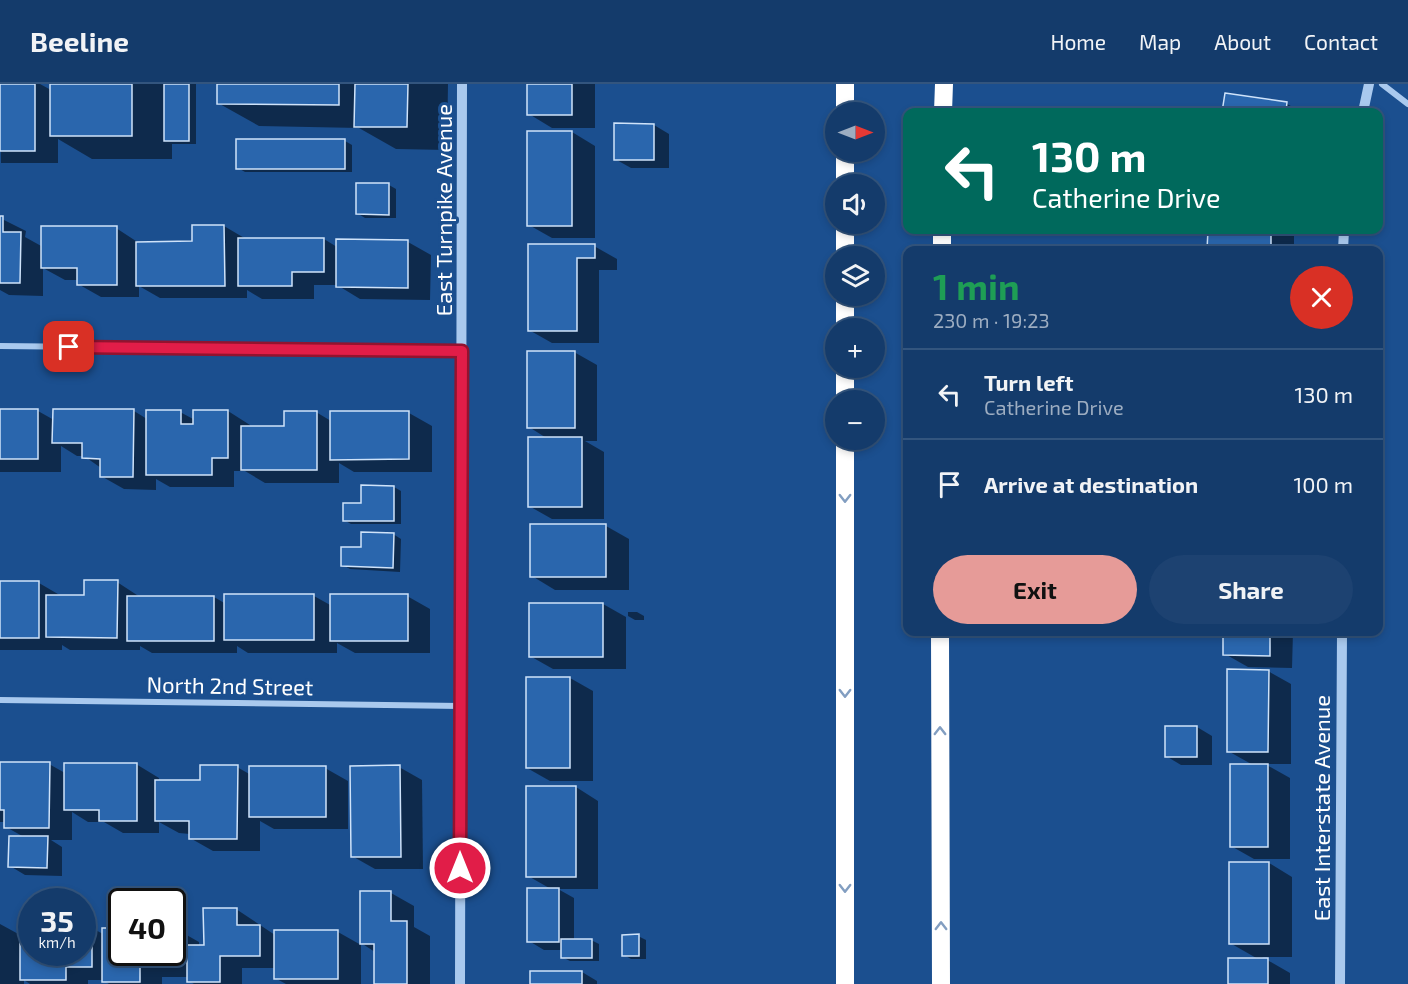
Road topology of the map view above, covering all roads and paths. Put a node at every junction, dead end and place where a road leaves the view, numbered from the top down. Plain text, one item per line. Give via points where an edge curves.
1 (462, 84) edge
2 (845, 84) edge
3 (944, 84) edge
4 (1369, 84) edge
5 (1382, 84) edge
6 (845, 102) edge
7 (1408, 104) edge
8 (943, 108) edge
9 (1364, 108) edge
10 (0, 346) edge
11 (462, 351) junction
12 (845, 450) edge
13 (940, 636) edge
14 (1342, 636) edge
15 (0, 700) edge
16 (460, 706) junction
17 (460, 984) edge
18 (845, 984) edge
19 (941, 984) edge
20 (1341, 984) edge

1 - 11 street, East Turnpike Avenue
2 - 6 highway
3 - 8 highway
4 - 9 street
5 - 7 street
10 - 11 street
11 - 16 street, East Turnpike Avenue
12 -> 18 highway
19 -> 13 highway
14 - 20 street, East Interstate Avenue
15 - 16 street, North 2nd Street
16 - 17 street, East Turnpike Avenue

